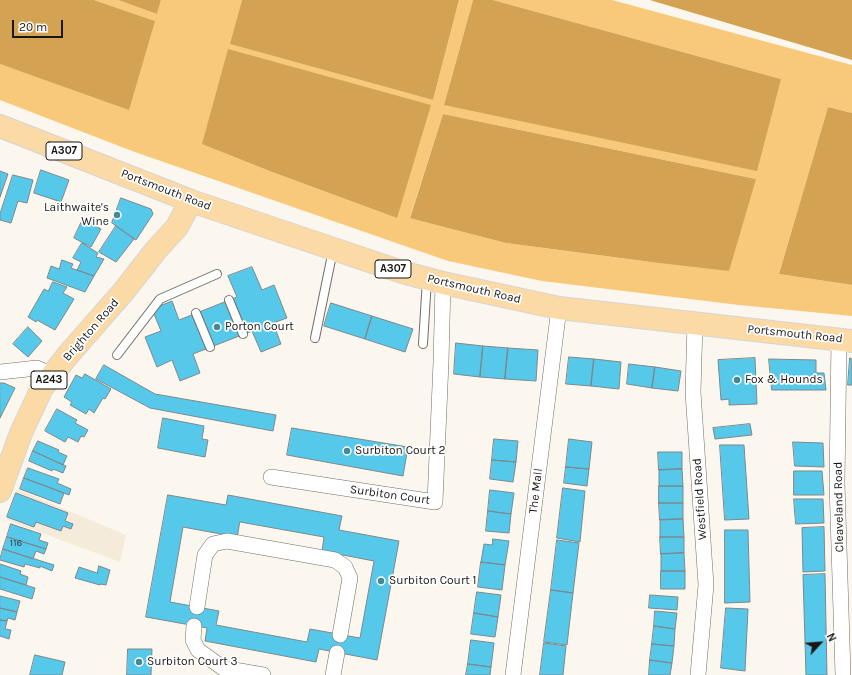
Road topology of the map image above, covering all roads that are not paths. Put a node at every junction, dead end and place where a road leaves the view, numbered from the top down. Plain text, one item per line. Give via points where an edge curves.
1 (0, 126) edge
2 (191, 201) junction
3 (333, 249) junction
4 (217, 274) dead end
5 (435, 281) junction
6 (229, 300) dead end
7 (559, 308) junction
8 (196, 313) dead end
9 (695, 323) junction
10 (243, 334) dead end
11 (315, 338) dead end
12 (845, 340) edge
13 (424, 344) dead end
14 (210, 347) dead end
15 (117, 355) dead end
16 (0, 372) edge
17 (53, 375) junction
18 (271, 477) dead end
19 (0, 491) edge
20 (197, 607) dead end
21 (194, 626) dead end
22 (340, 635) dead end
23 (337, 653) dead end
24 (263, 675) edge
25 (333, 675) edge
26 (513, 675) edge
27 (698, 675) edge
28 (842, 675) edge

1 - 2 main road, Portsmouth Road / A307
2 - 3 main road, Portsmouth Road / A307
2 - 17 main road, Brighton Road / A243 via 177,227
3 - 5 main road, Portsmouth Road / A307
3 - 11 lane
4 - 15 lane via 160,299
5 - 7 main road, Portsmouth Road / A307
5 - 13 lane
5 - 18 street, Surbiton Court via 441,362 435,502
6 - 10 lane
7 - 9 main road, Portsmouth Road / A307
7 - 26 street, The Mall
8 - 14 lane
9 - 12 main road, Portsmouth Road / A307
9 - 27 street, Westfield Road via 693,392 706,585
12 - 28 street, Cleaveland Road via 837,482
16 - 17 street via 36,368
17 - 19 main road, Brighton Road / A243 via 42,388 21,433
20 - 22 street via 205,555 213,544 227,541 335,560 344,567 350,578
21 - 24 street via 193,640 198,650 217,664 223,668
23 - 25 street

